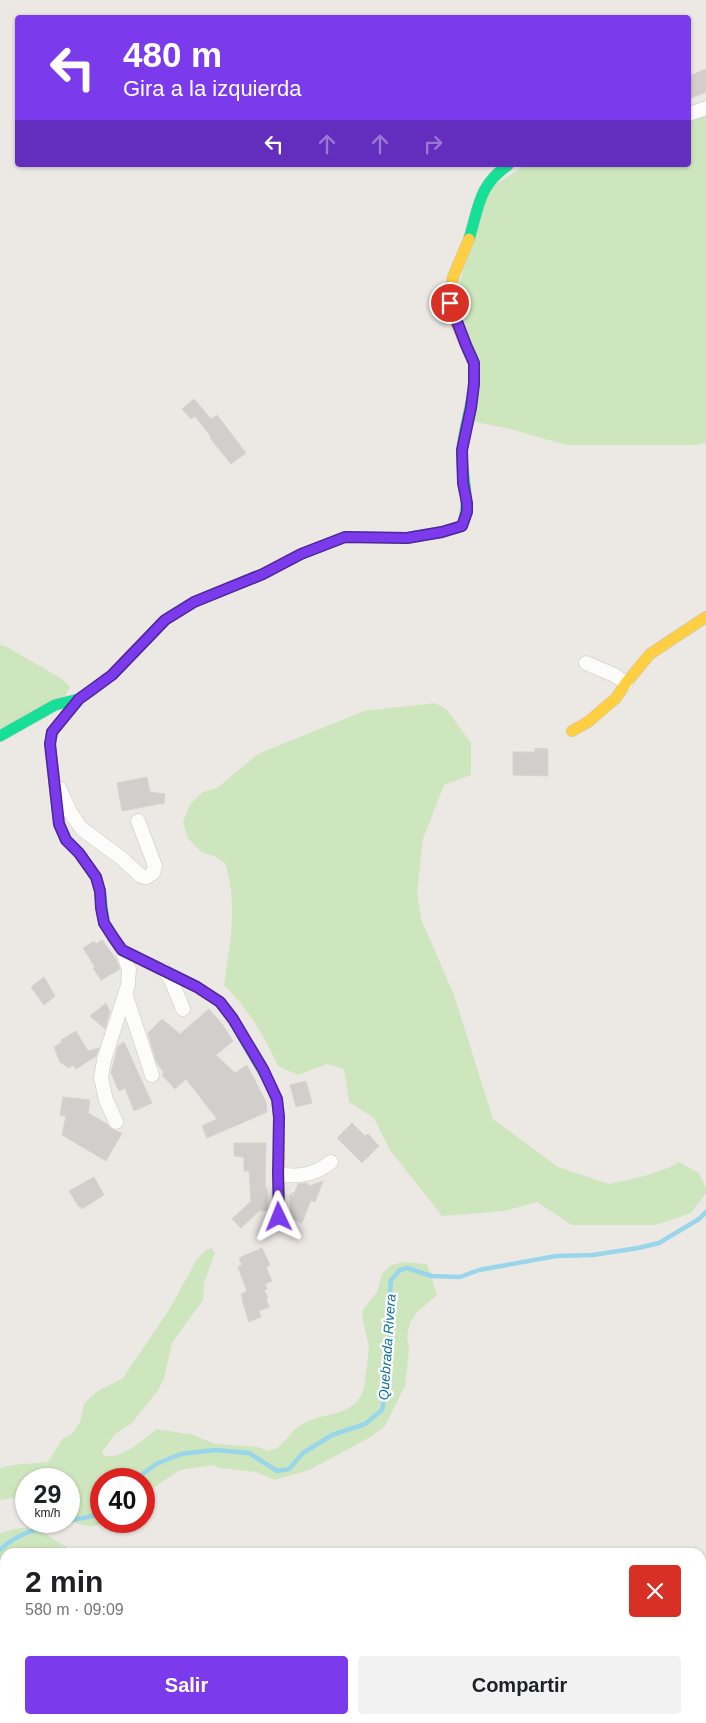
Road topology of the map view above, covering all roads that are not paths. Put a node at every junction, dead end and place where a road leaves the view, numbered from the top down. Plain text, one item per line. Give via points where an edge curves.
1 (706, 108) edge
2 (691, 113) edge
3 (505, 167) edge
4 (706, 617) edge
5 (586, 663) dead end
6 (626, 683) junction
7 (79, 699) junction
8 (572, 732) dead end
9 (0, 736) edge
10 (54, 781) junction
11 (138, 821) dead end
12 (122, 950) junction
13 (163, 969) junction
14 (126, 996) junction
15 (183, 1009) dead end
16 (152, 1075) dead end
17 (116, 1122) dead end
18 (331, 1162) dead end
19 (278, 1173) junction
20 (279, 1217) dead end

1 - 2 street
3 - 7 street via 484,189 451,284 450,303 474,363 472,400 462,450 467,503 462,526 407,538 345,537 194,602 165,620 112,675
4 - 6 street via 650,654
5 - 6 street
6 - 8 street via 616,698
7 - 9 street via 55,705
7 - 10 street via 52,732
10 - 11 street via 82,829 141,876 148,877 155,866
10 - 12 street via 59,824 66,840 96,877 104,923
12 - 13 street
12 - 14 street via 128,969
13 - 15 street
13 - 19 street via 220,1002 263,1069 277,1099
14 - 16 street
14 - 17 street via 101,1078
18 - 19 street via 306,1175
19 - 20 street

